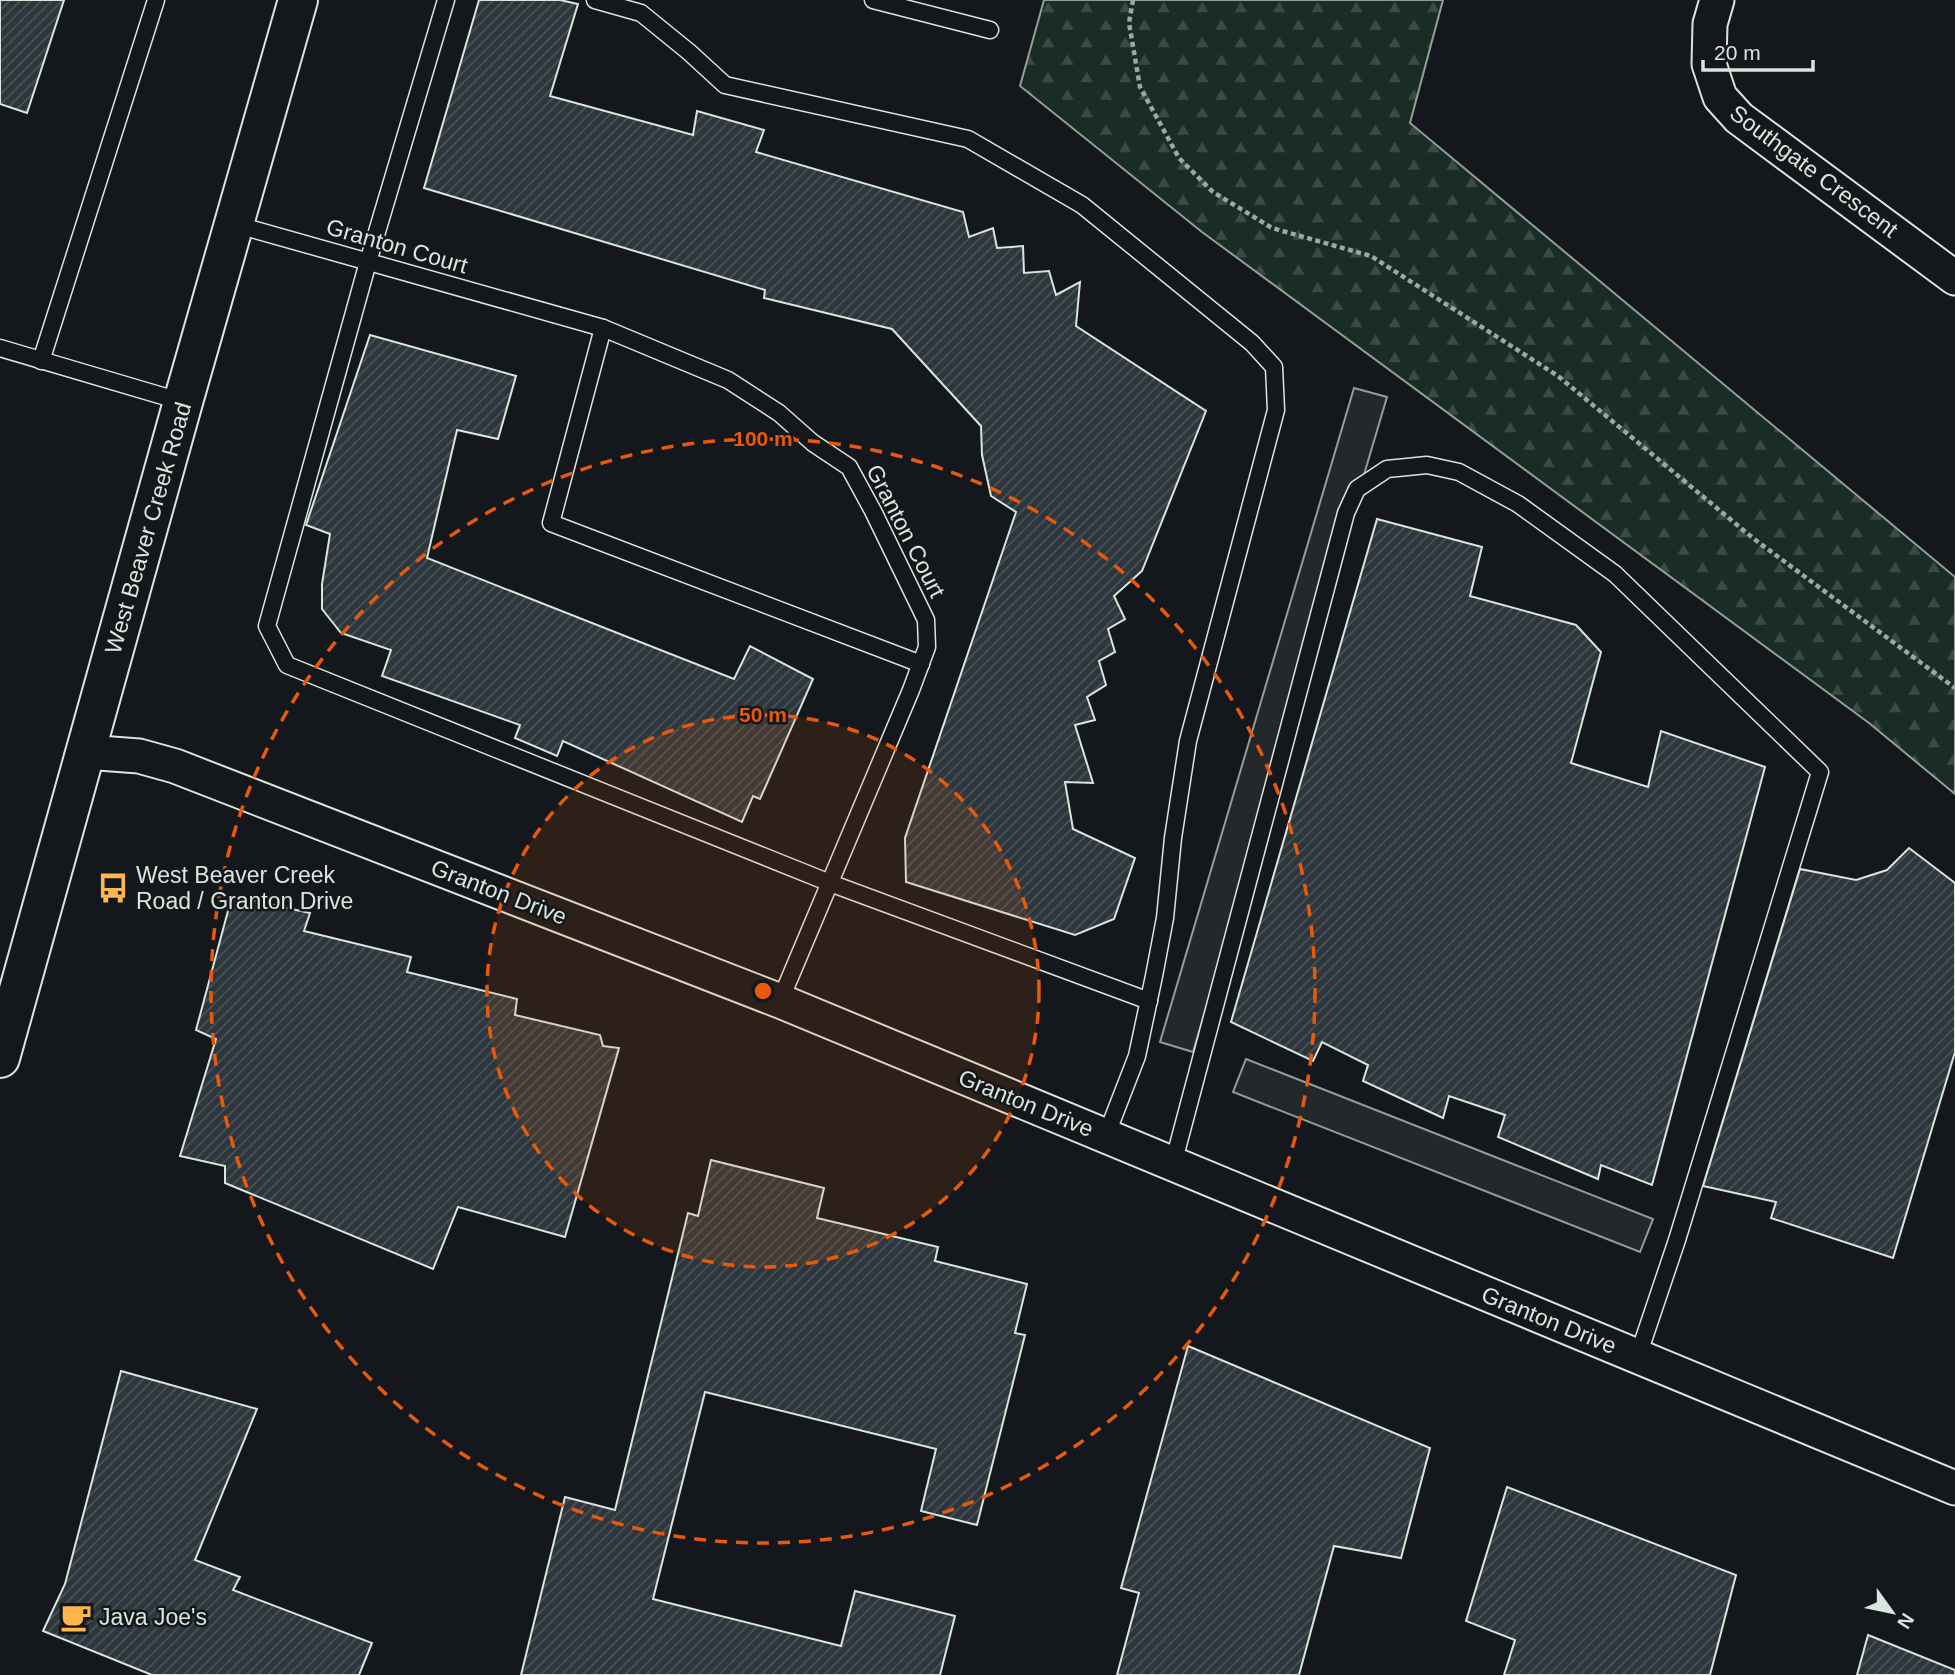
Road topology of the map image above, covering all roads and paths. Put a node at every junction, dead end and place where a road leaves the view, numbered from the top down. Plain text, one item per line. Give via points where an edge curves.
1 (156, 0) edge
2 (298, 0) edge
3 (446, 0) edge
4 (595, 0) edge
5 (873, 0) edge
6 (1133, 0) edge
7 (1717, 0) edge
8 (990, 30) dead end
9 (233, 224) junction
10 (368, 262) junction
11 (1955, 278) edge
12 (603, 328) junction
13 (0, 348) edge
14 (41, 361) junction
15 (183, 402) junction
16 (921, 664) junction
17 (1955, 688) edge
18 (85, 752) junction
19 (830, 883) junction
20 (780, 1001) junction
21 (1149, 1001) junction
22 (0, 1058) edge
23 (1107, 1136) junction
24 (1172, 1164) junction
25 (1638, 1356) junction
26 (1955, 1488) edge

1 - 14 lane
2 - 9 street, West Beaver Creek Road
3 - 10 lane
4 - 21 lane via 641,13 725,85 968,139 1082,205 1252,343 1274,367 1276,410 1188,741
5 - 8 lane
6 - 17 path via 1129,23 1140,87 1179,158 1213,192 1272,228 1371,256 1558,376 1754,540
7 - 11 street, Southgate Crescent via 1710,24 1709,64 1720,97 1739,118
9 - 10 lane, Granton Court
9 - 15 street, West Beaver Creek Road
10 - 12 lane, Granton Court
10 - 19 lane via 267,626 287,665
12 - 16 lane, Granton Court via 729,380 849,467 926,620 927,647
12 - 16 lane via 551,523
13 - 14 lane
14 - 15 lane
15 - 18 street, West Beaver Creek Road
16 - 19 lane, Granton Court
18 - 20 street, Granton Drive via 139,755 175,766
18 - 22 street, West Beaver Creek Road
19 - 20 lane, Granton Court
19 - 21 lane
20 - 23 street, Granton Drive
21 - 23 lane via 1137,1056
23 - 24 street, Granton Drive
24 - 25 street, Granton Drive
24 - 25 lane via 1346,513 1357,489 1387,469 1427,465 1459,472 1518,504 1615,574 1820,772
25 - 26 street, Granton Drive

